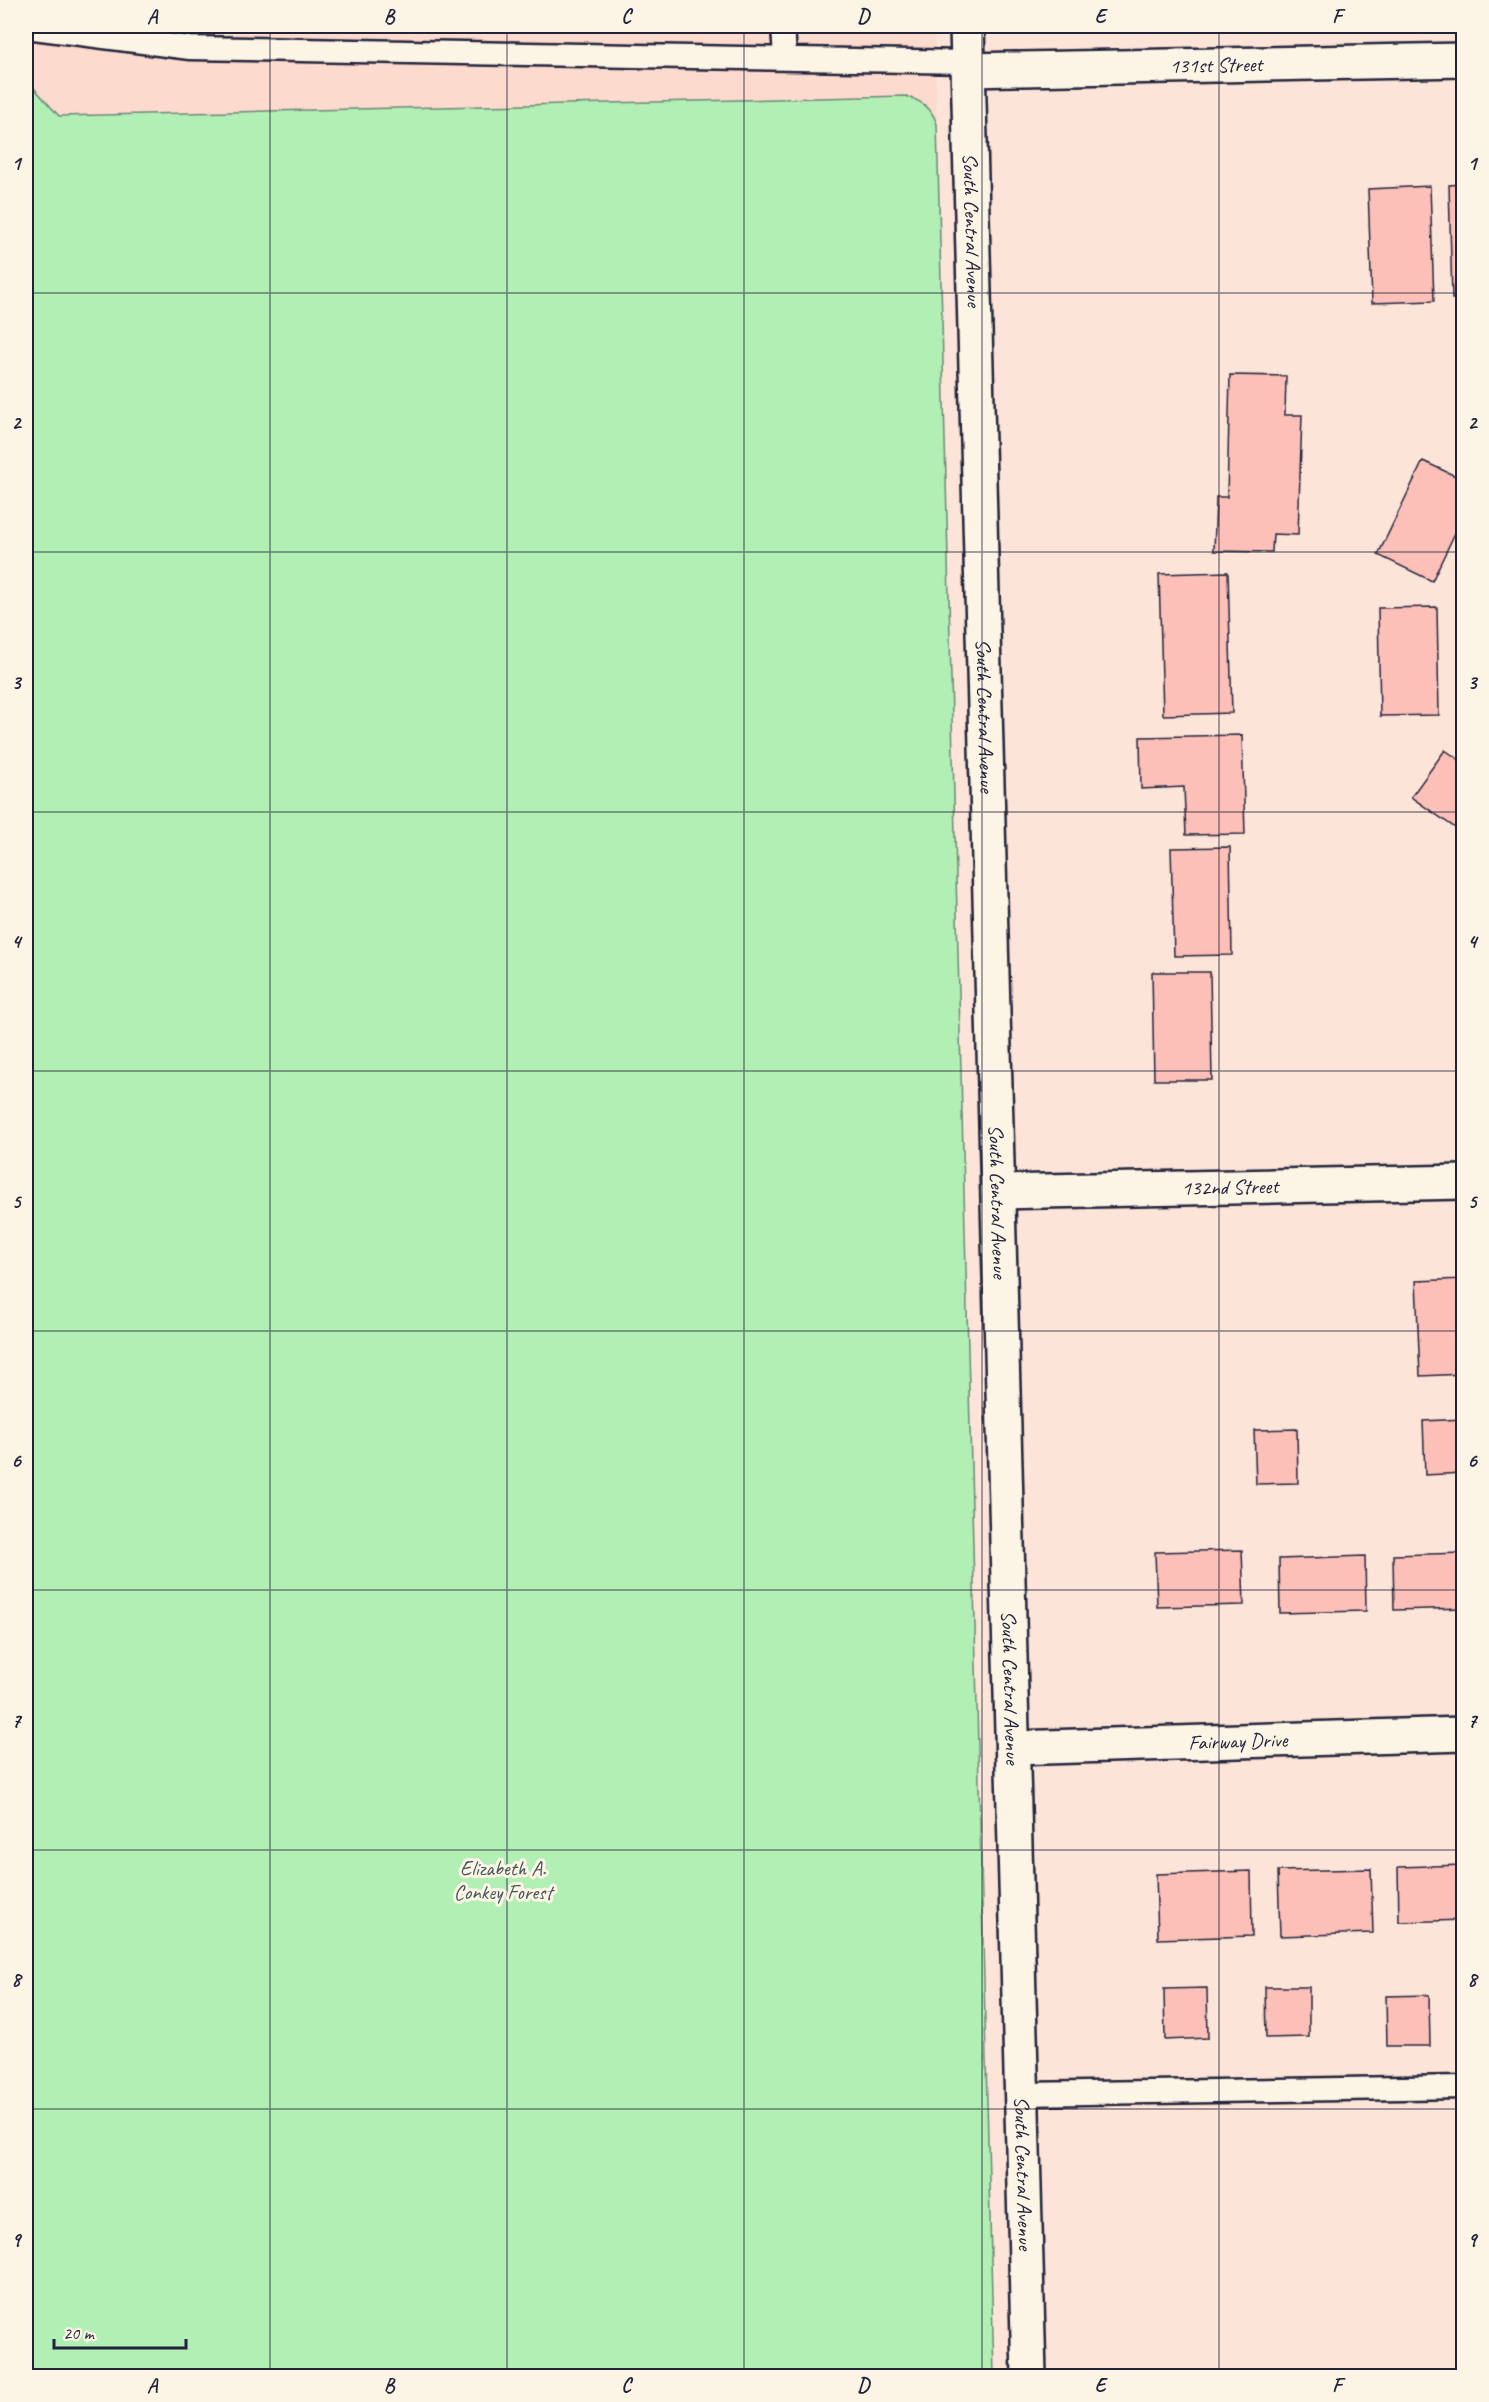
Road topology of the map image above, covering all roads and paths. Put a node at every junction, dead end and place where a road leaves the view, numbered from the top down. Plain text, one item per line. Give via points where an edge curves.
1 (783, 26) edge
2 (967, 26) edge
3 (26, 27) edge
4 (785, 58) junction
5 (1464, 60) edge
6 (968, 66) junction
7 (1464, 1182) edge
8 (998, 1192) junction
9 (1464, 1734) edge
10 (1013, 1748) junction
11 (1464, 2087) edge
12 (1022, 2094) junction
13 (1029, 2376) edge

1 - 4 lane
2 - 6 street, South Central Avenue
3 - 4 lane via 190,48
4 - 6 lane
5 - 6 street, 131st Street
6 - 8 street, South Central Avenue
7 - 8 street, 132nd Street
8 - 10 street, South Central Avenue
9 - 10 street, Fairway Drive
10 - 12 street, South Central Avenue
11 - 12 lane
12 - 13 street, South Central Avenue

